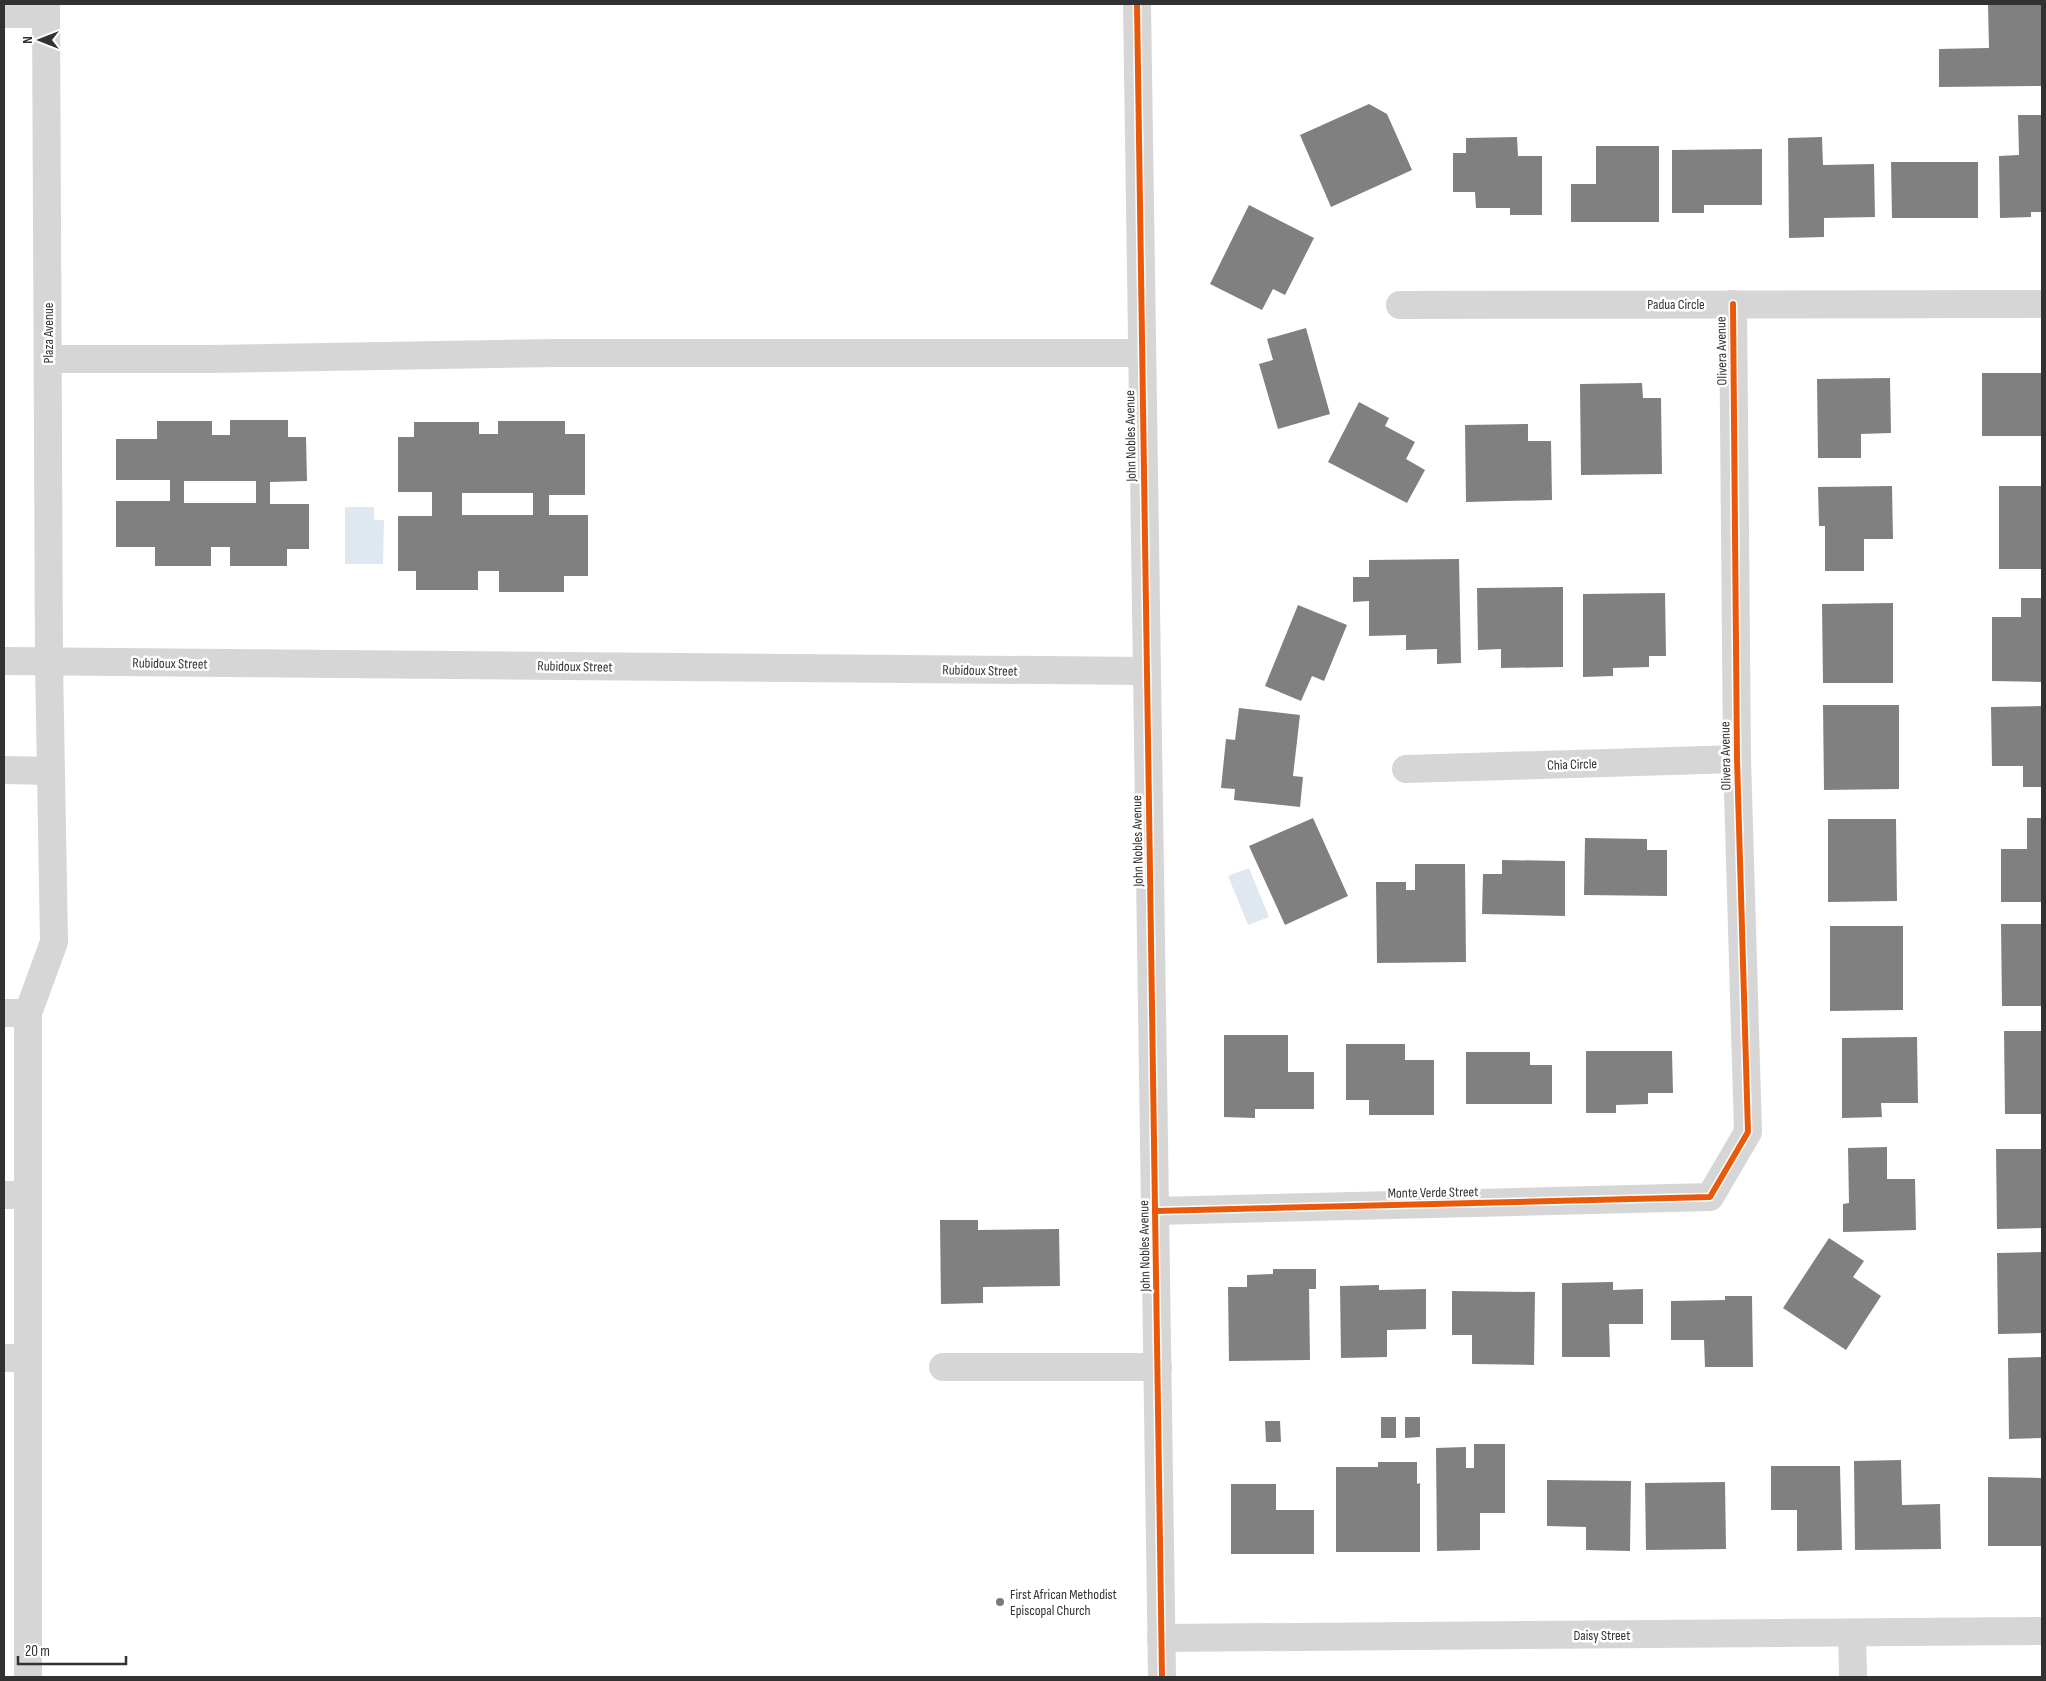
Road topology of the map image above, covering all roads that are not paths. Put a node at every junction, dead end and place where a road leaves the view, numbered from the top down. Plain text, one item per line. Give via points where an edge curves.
1 (1137, 4) edge
2 (46, 9) edge
3 (4, 14) edge
4 (1733, 304) junction
5 (2042, 304) edge
6 (1400, 305) dead end
7 (1142, 353) junction
8 (48, 359) junction
9 (4, 661) edge
10 (49, 661) junction
11 (1146, 672) junction
12 (1737, 759) junction
13 (1406, 769) dead end
14 (4, 770) edge
15 (51, 771) junction
16 (16, 1013) edge
17 (16, 1195) edge
18 (1710, 1197) joint
19 (1156, 1212) junction
20 (16, 1358) edge
21 (943, 1367) dead end
22 (1158, 1367) junction
23 (2042, 1631) edge
24 (1852, 1633) junction
25 (1161, 1638) junction
26 (28, 1677) edge
27 (1162, 1677) edge
28 (1852, 1677) edge

1 - 7 street, John Nobles Avenue
2 - 3 street
2 - 8 street, Plaza Avenue
4 - 5 street, Padua Circle
4 - 6 street, Padua Circle
4 - 12 street, Olivera Avenue
7 - 8 street via 556,353
7 - 11 street, John Nobles Avenue
8 - 10 street, Plaza Avenue
9 - 10 street, Rubidoux Street
10 - 11 street, Rubidoux Street
10 - 15 street, Plaza Avenue
11 - 19 street, John Nobles Avenue
12 - 13 street, Chia Circle
12 - 18 street, Olivera Avenue via 1748,1132
14 - 15 street
15 - 16 street, Plaza Avenue via 54,942
16 - 17 street
17 - 20 street
18 - 19 street, Monte Verde Street
19 - 22 street, John Nobles Avenue
20 - 26 street
21 - 22 street
22 - 25 street, John Nobles Avenue
23 - 24 street, Daisy Street
24 - 25 street, Daisy Street
24 - 28 street
25 - 27 street, John Nobles Avenue

